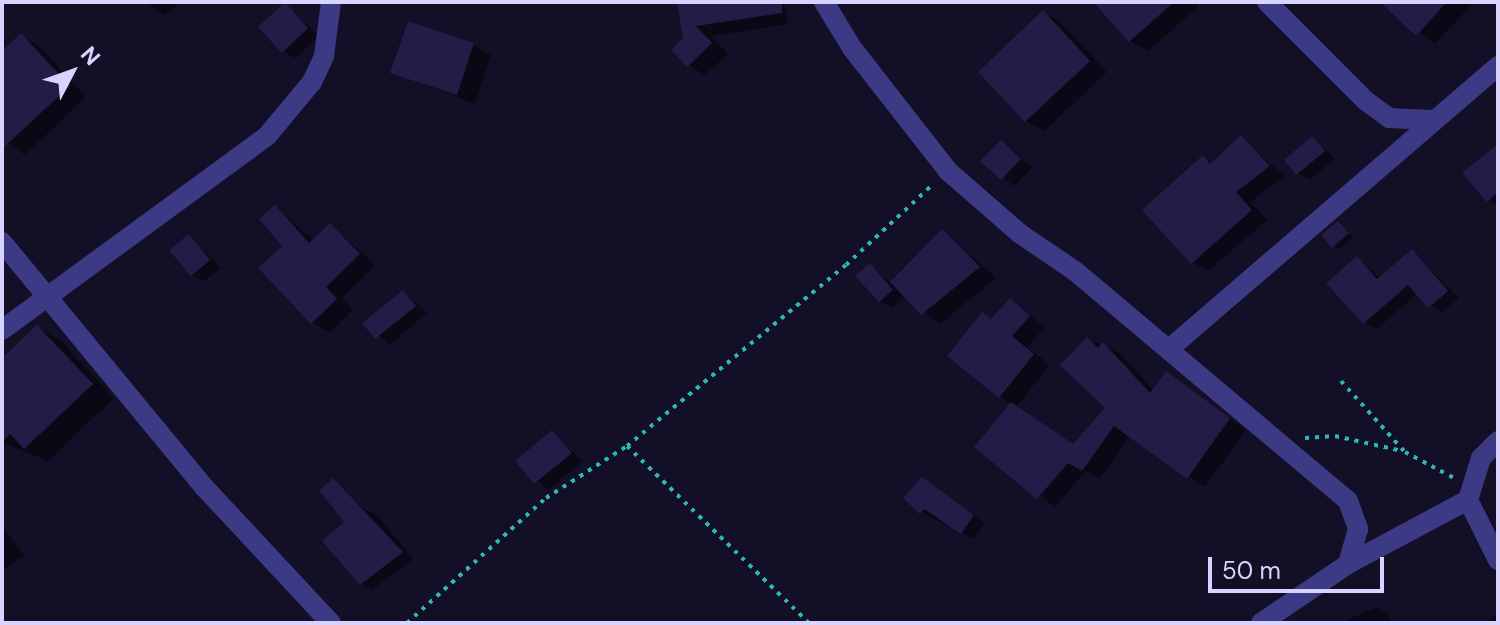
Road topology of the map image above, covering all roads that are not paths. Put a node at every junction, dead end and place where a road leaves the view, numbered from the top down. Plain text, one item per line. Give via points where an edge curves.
1 (331, 2) edge
2 (824, 2) edge
3 (1267, 2) edge
4 (1498, 66) edge
5 (1432, 120) junction
6 (2, 242) edge
7 (47, 298) junction
8 (2, 330) edge
9 (1169, 349) junction
10 (1498, 441) edge
11 (1469, 493) junction
12 (1498, 560) edge
13 (1348, 564) junction
14 (331, 623) edge
15 (1261, 623) edge

1 - 7 street via 324,56 293,109 267,136
2 - 9 street via 852,48 948,171
3 - 5 street via 1341,80 1389,118
4 - 5 street
5 - 9 street
6 - 7 street
7 - 8 street
7 - 14 street via 205,488
9 - 13 street via 1348,501 1358,529
10 - 11 street via 1481,458
11 - 12 street
11 - 13 street
13 - 15 street

